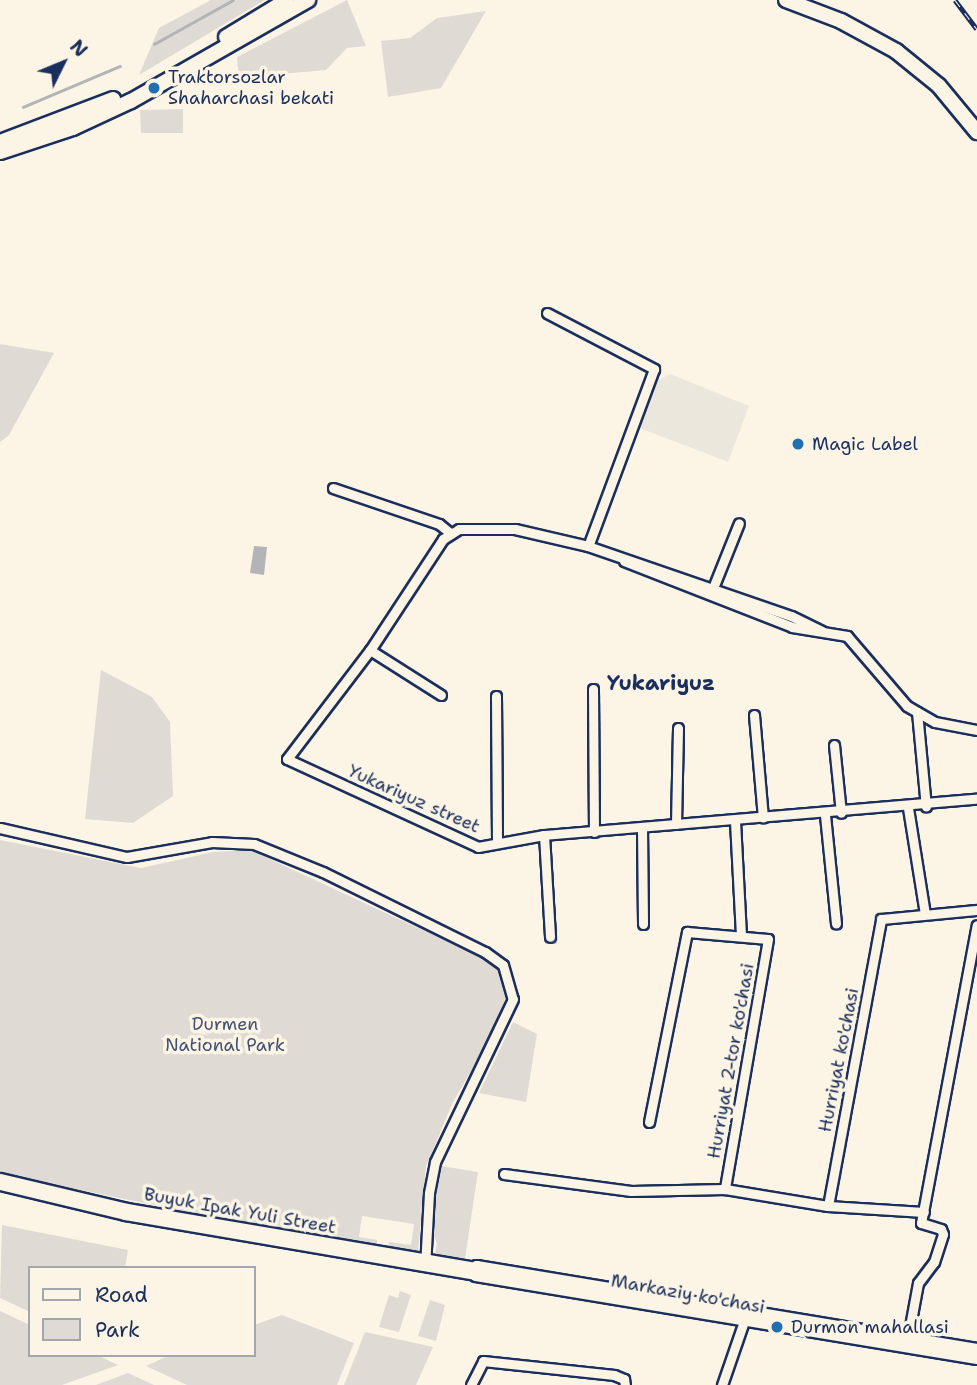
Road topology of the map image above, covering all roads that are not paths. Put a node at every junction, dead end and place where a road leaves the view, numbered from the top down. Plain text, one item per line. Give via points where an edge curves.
1 (287, 0) edge
2 (308, 0) edge
3 (786, 0) edge
4 (815, 0) edge
5 (130, 97) junction
6 (977, 118) edge
7 (977, 132) edge
8 (0, 142) edge
9 (0, 152) edge
10 (547, 313) dead end
11 (333, 488) dead end
12 (739, 523) dead end
13 (450, 533) junction
14 (588, 546) junction
15 (612, 555) junction
16 (713, 588) junction
17 (709, 598) junction
18 (822, 631) junction
19 (370, 650) junction
20 (593, 689) dead end
21 (441, 695) dead end
22 (496, 696) dead end
23 (917, 712) junction
24 (754, 715) dead end
25 (678, 728) dead end
26 (977, 730) edge
27 (834, 745) dead end
28 (977, 799) edge
29 (926, 807) junction
30 (908, 808) junction
31 (841, 813) junction
32 (825, 815) junction
33 (763, 818) junction
34 (735, 821) junction
35 (676, 824) junction
36 (642, 827) junction
37 (0, 828) edge
38 (594, 832) junction
39 (544, 835) junction
40 (497, 840) junction
41 (977, 910) edge
42 (925, 914) junction
43 (836, 923) dead end
44 (643, 924) dead end
45 (977, 925) edge
46 (741, 936) junction
47 (550, 937) dead end
48 (649, 1122) dead end
49 (504, 1174) dead end
50 (0, 1178) edge
51 (0, 1185) edge
52 (725, 1189) junction
53 (828, 1206) junction
54 (924, 1212) junction
55 (425, 1262) junction
56 (476, 1271) joint
57 (745, 1316) junction
58 (907, 1341) junction
59 (977, 1349) edge
60 (977, 1358) edge
61 (471, 1385) edge
62 (625, 1385) edge
63 (722, 1385) edge

1 - 5 main road
2 - 5 main road
3 - 7 main road via 841,20 895,51 939,86
4 - 6 main road via 909,50 943,79
5 - 8 main road
5 - 9 main road via 73,128
10 - 14 street via 654,369
11 - 13 street via 439,524
12 - 16 street
13 - 14 street via 466,528 515,529
13 - 19 street, Yukariyuz street
14 - 15 street
15 - 16 street
15 - 17 street
16 - 17 street
16 - 18 street
17 - 18 street via 792,627
18 - 23 street via 847,636 898,698
19 - 21 street
19 - 40 street, Yukariyuz street via 287,759 477,846
20 - 38 street
22 - 40 street
23 - 26 street via 946,726
23 - 29 street
24 - 33 street
25 - 35 street
27 - 31 street
28 - 29 street, Yukariyuz street
29 - 30 street, Yukariyuz street
30 - 31 street, Yukariyuz street
30 - 42 street
31 - 32 street, Yukariyuz street
32 - 33 street, Yukariyuz street
32 - 43 street
33 - 34 street, Yukariyuz street
34 - 35 street, Yukariyuz street
34 - 46 street
35 - 36 street, Yukariyuz street
36 - 38 street, Yukariyuz street
36 - 44 street
37 - 55 street via 127,857 212,842 254,844 323,872 503,965 513,999 435,1162
38 - 39 street, Yukariyuz street
39 - 40 street, Yukariyuz street
39 - 47 street
41 - 42 street
42 - 53 street, Hurriyat ko'chasi via 881,919
45 - 54 street
46 - 48 street via 687,932
46 - 52 street, Hurriyat 2-tor ko'chasi via 768,939
49 - 52 street via 631,1191
50 - 55 street, Buyuk Ipak Yuli Street via 127,1208
51 - 55 street, Buyuk Ipak Yuli Street via 125,1215
52 - 53 street
53 - 54 street
54 - 58 street via 921,1223 942,1229 943,1234 934,1262 918,1283
55 - 56 street, Buyuk Ipak Yuli Street
56 - 57 street, Markaziy ko'chasi
57 - 58 street, Markaziy ko'chasi
57 - 63 street
58 - 59 street, Markaziy ko'chasi
58 - 60 street, Markaziy ko'chasi
61 - 62 street via 482,1361 614,1375 624,1378

